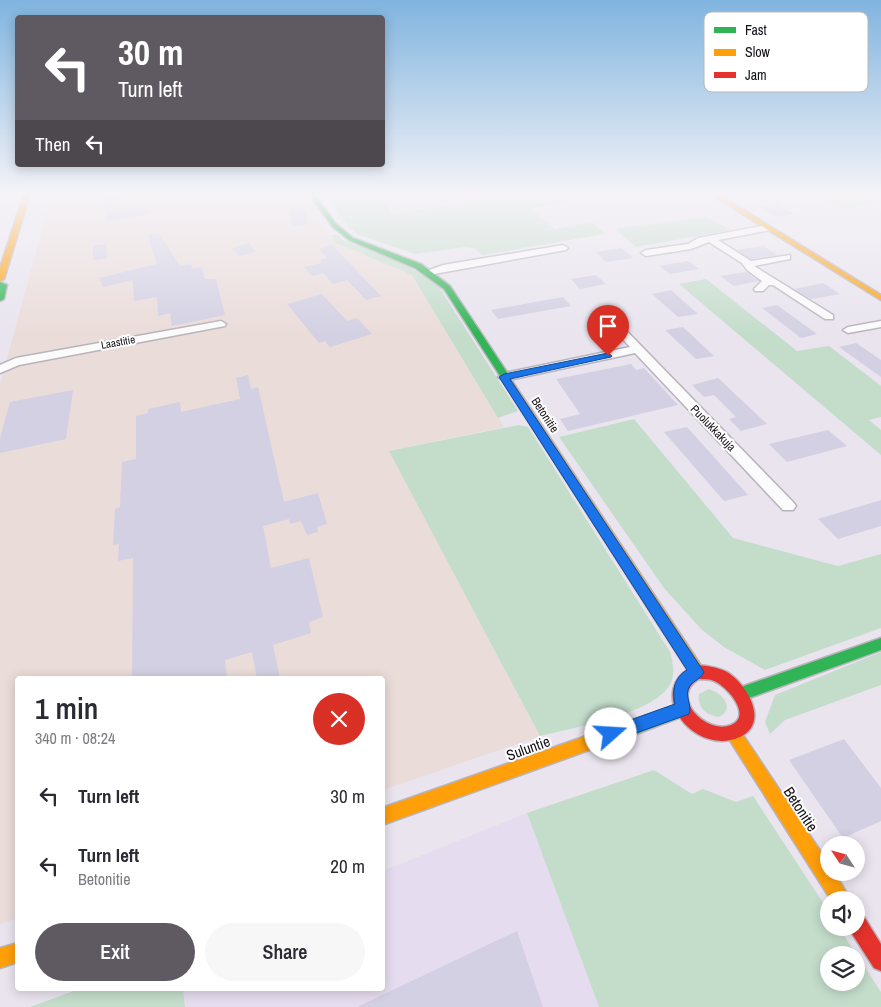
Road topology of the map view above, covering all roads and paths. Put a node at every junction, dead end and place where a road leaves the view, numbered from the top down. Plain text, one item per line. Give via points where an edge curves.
1 (12, 241) edge
2 (354, 241) edge
3 (698, 241) edge
4 (714, 241) edge
5 (788, 241) edge
6 (564, 248) dead end
7 (646, 253) dead end
8 (787, 258) dead end
9 (749, 264) junction
10 (429, 272) junction
11 (0, 279) edge
12 (769, 281) junction
13 (0, 284) edge
14 (759, 289) dead end
15 (881, 298) edge
16 (0, 299) edge
17 (829, 317) dead end
18 (610, 320) dead end
19 (221, 324) dead end
20 (881, 324) edge
21 (848, 330) dead end
22 (638, 349) junction
23 (0, 361) edge
24 (16, 362) junction
25 (0, 369) edge
26 (504, 377) junction
27 (788, 506) dead end
28 (881, 644) edge
29 (697, 672) junction
30 (741, 694) junction
31 (684, 709) junction
32 (734, 734) junction
33 (385, 816) edge
34 (836, 891) edge
35 (865, 936) edge
36 (15, 953) edge
37 (0, 958) edge
38 (881, 961) edge

1 - 11 street
2 - 10 street, Betonitie
3 - 7 street via 691,246
4 - 9 street
5 - 15 street
6 - 10 street
8 - 9 street
9 - 12 street
10 - 26 street, Betonitie via 447,288
12 - 14 street
12 - 17 street via 779,283
13 - 16 street
18 - 22 street, Puolukkakuja
19 - 24 street, Laastitie
20 - 21 street
22 - 26 street
22 - 27 street, Puolukkakuja
23 - 24 street, Laastitie
24 - 25 street, Laastitie
26 - 29 street, Betonitie
28 - 30 street
29 - 30 street via 712,673 728,681
29 - 31 street via 685,679 680,692
30 - 32 street via 747,710 744,724
31 - 32 street via 697,725 716,735
31 - 33 street, Suluntie
32 - 34 street, Betonitie
35 - 38 street
36 - 37 street

